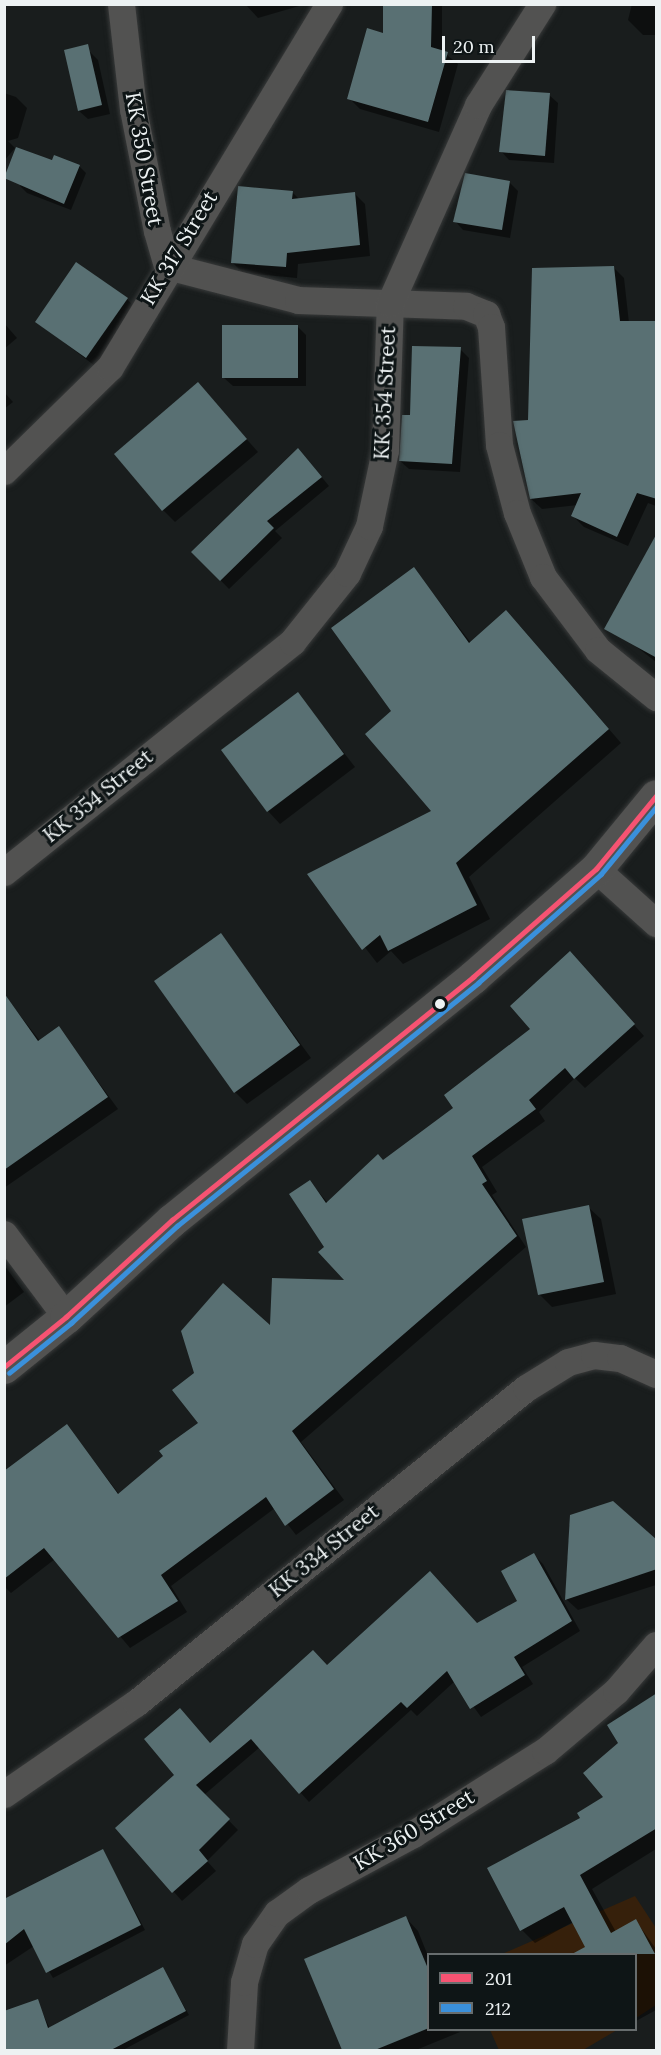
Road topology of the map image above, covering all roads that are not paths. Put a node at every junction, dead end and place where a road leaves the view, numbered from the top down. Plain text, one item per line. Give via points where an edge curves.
1 (121, 4) edge
2 (329, 4) edge
3 (542, 4) edge
4 (167, 266) junction
5 (390, 303) junction
6 (4, 471) edge
7 (657, 697) edge
8 (657, 796) edge
9 (596, 869) junction
10 (4, 872) edge
11 (657, 923) edge
12 (4, 1234) edge
13 (66, 1317) junction
14 (4, 1367) edge
15 (657, 1374) edge
16 (657, 1645) edge
17 (4, 1794) edge
18 (240, 2050) edge

1 - 4 street, KK 350 Street via 133,108
2 - 4 street, KK 317 Street
3 - 5 street, KK 354 Street via 478,105
4 - 5 street via 298,300
4 - 6 street, KK 317 Street via 110,367
5 - 7 street via 466,306 486,314 491,327 499,445 517,513 543,577 598,650
5 - 10 street, KK 354 Street via 385,450 369,526 347,573 292,642
8 - 9 street
9 - 11 street
9 - 13 street via 473,977 172,1220
12 - 13 street
13 - 14 street
15 - 17 street, KK 334 Street via 620,1358 594,1355 568,1362 526,1388 136,1702
16 - 18 street, KK 360 Street via 616,1691 544,1750 277,1913 255,1944 244,1982

